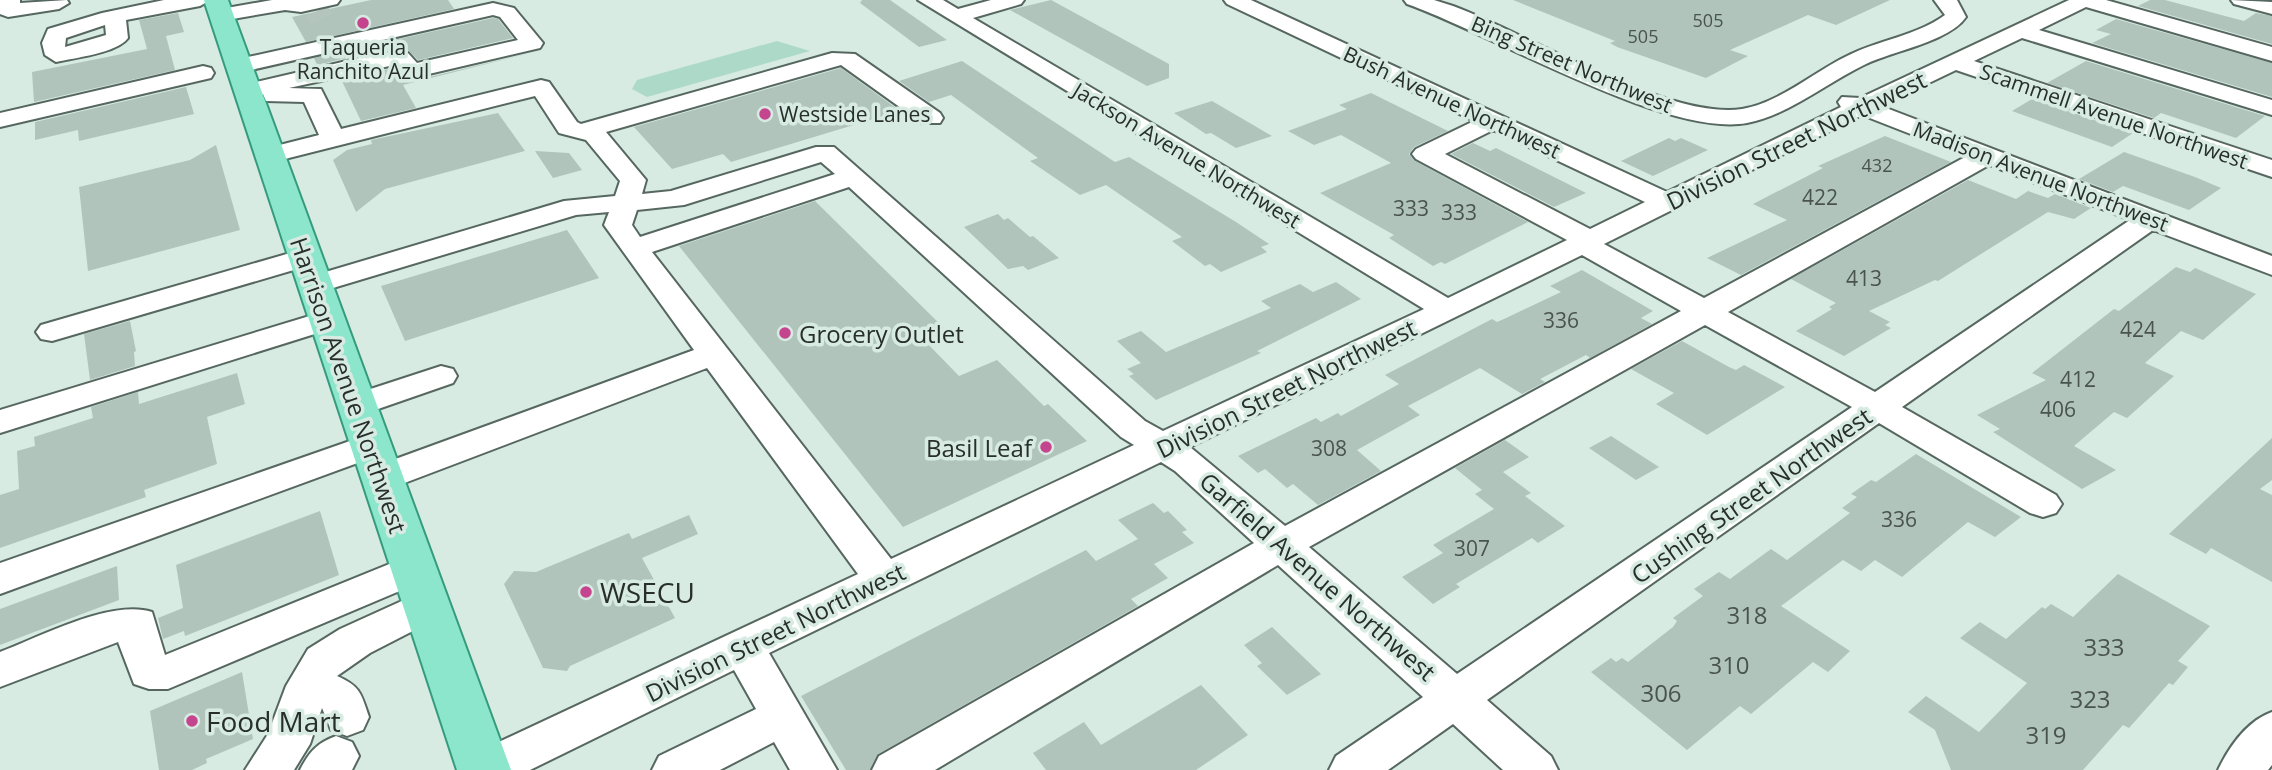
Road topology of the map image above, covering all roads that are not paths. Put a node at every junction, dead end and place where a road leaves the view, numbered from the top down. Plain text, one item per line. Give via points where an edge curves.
1 (10, 0) edge
2 (928, 0) edge
3 (1014, 0) edge
4 (1234, 0) edge
5 (1414, 0) edge
6 (1944, 0) edge
7 (2084, 0) edge
8 (2241, 0) edge
9 (59, 3) dead end
10 (2272, 8) edge
11 (317, 9) edge
12 (956, 16) junction
13 (115, 17) dead end
14 (2021, 31) junction
15 (225, 40) edge
16 (2272, 54) edge
17 (1955, 62) junction
18 (302, 65) junction
19 (1810, 87) junction
20 (1861, 106) junction
21 (2272, 108) edge
22 (931, 118) dead end
23 (0, 120) edge
24 (1493, 121) junction
25 (582, 131) junction
26 (334, 139) junction
27 (269, 155) junction
28 (1988, 155) junction
29 (2272, 169) edge
30 (853, 177) junction
31 (625, 203) junction
32 (1669, 203) junction
33 (2150, 219) junction
34 (1587, 242) junction
35 (634, 248) junction
36 (2272, 266) edge
37 (314, 288) junction
38 (1447, 310) junction
39 (1705, 310) junction
40 (52, 332) dead end
41 (714, 354) junction
42 (441, 376) dead end
43 (355, 406) junction
44 (1877, 407) junction
45 (0, 422) edge
46 (1162, 447) junction
47 (375, 462) junction
48 (2043, 504) dead end
49 (1283, 544) junction
50 (0, 579) edge
51 (885, 580) junction
52 (420, 588) junction
53 (743, 648) junction
54 (0, 670) edge
55 (310, 683) junction
56 (1456, 699) junction
57 (783, 717) junction
58 (2272, 731) edge
59 (335, 748) edge
60 (268, 770) edge
61 (485, 770) edge
62 (675, 770) edge
63 (814, 770) edge
64 (895, 770) edge
65 (1352, 770) edge
66 (1535, 770) edge
67 (2241, 770) edge

1 - 9 street via 8,11
2 - 12 street, Jackson Avenue Northwest
3 - 12 street
4 - 24 street, Bush Avenue Northwest
5 - 19 street, Bing Street Northwest via 1697,115 1744,116
6 - 19 street, Division Street Northwest via 1955,12 1952,21 1872,52
7 - 14 street, Division Street Northwest
7 - 16 street
8 - 10 street
11 - 15 street via 285,4
11 - 15 street via 324,24 317,32
12 - 38 street, Jackson Avenue Northwest
13 - 15 street
14 - 17 street, Division Street Northwest
14 - 21 street
15 - 18 street
15 - 23 street
15 - 26 street via 286,94 313,94
15 - 27 main road, Harrison Avenue Northwest
17 - 20 street, Division Street Northwest
17 - 29 street, Scammell Avenue Northwest
18 - 18 street via 380,60 516,23 501,9 485,10
19 - 20 street, Madison Avenue Northwest
20 - 28 street, Madison Avenue Northwest
20 - 32 street, Division Street Northwest
22 - 25 street via 840,58
24 - 32 street, Bush Avenue Northwest
24 - 34 street via 1425,154
25 - 26 street via 568,128 541,87
25 - 31 street via 594,134 633,180
26 - 27 street
27 - 37 main road, Harrison Avenue Northwest
28 - 33 street, Madison Avenue Northwest
28 - 39 street
30 - 31 street, Garfield Avenue Northwest via 825,152 674,200
30 - 35 street
30 - 46 street, Garfield Avenue Northwest via 1133,429
31 - 35 street via 618,225
31 - 37 street via 575,207
32 - 34 street, Division Street Northwest
33 - 36 street, Madison Avenue Northwest
33 - 44 street, Cushing Street Northwest
34 - 38 street, Division Street Northwest
34 - 39 street
35 - 41 street
37 - 40 street
37 - 43 main road, Harrison Avenue Northwest
37 - 45 street
38 - 46 street, Division Street Northwest
39 - 44 street
39 - 49 street
41 - 47 street
41 - 51 street
42 - 43 street
43 - 47 main road, Harrison Avenue Northwest
44 - 48 street
44 - 56 street, Cushing Street Northwest
46 - 49 street, Garfield Avenue Northwest via 1188,462
46 - 51 street, Division Street Northwest
47 - 50 street
47 - 52 main road, Harrison Avenue Northwest
49 - 56 street, Garfield Avenue Northwest
49 - 64 street
51 - 53 street, Division Street Northwest
52 - 54 street via 168,672 149,672 137,623 112,627
52 - 55 street via 324,661
52 - 61 main road, Harrison Avenue Northwest
53 - 57 street
53 - 61 street, Division Street Northwest
55 - 59 street via 340,697
55 - 60 street via 288,744
56 - 65 street, Cushing Street Northwest
56 - 66 street, Garfield Avenue Northwest
57 - 62 street
57 - 63 street
58 - 67 street

